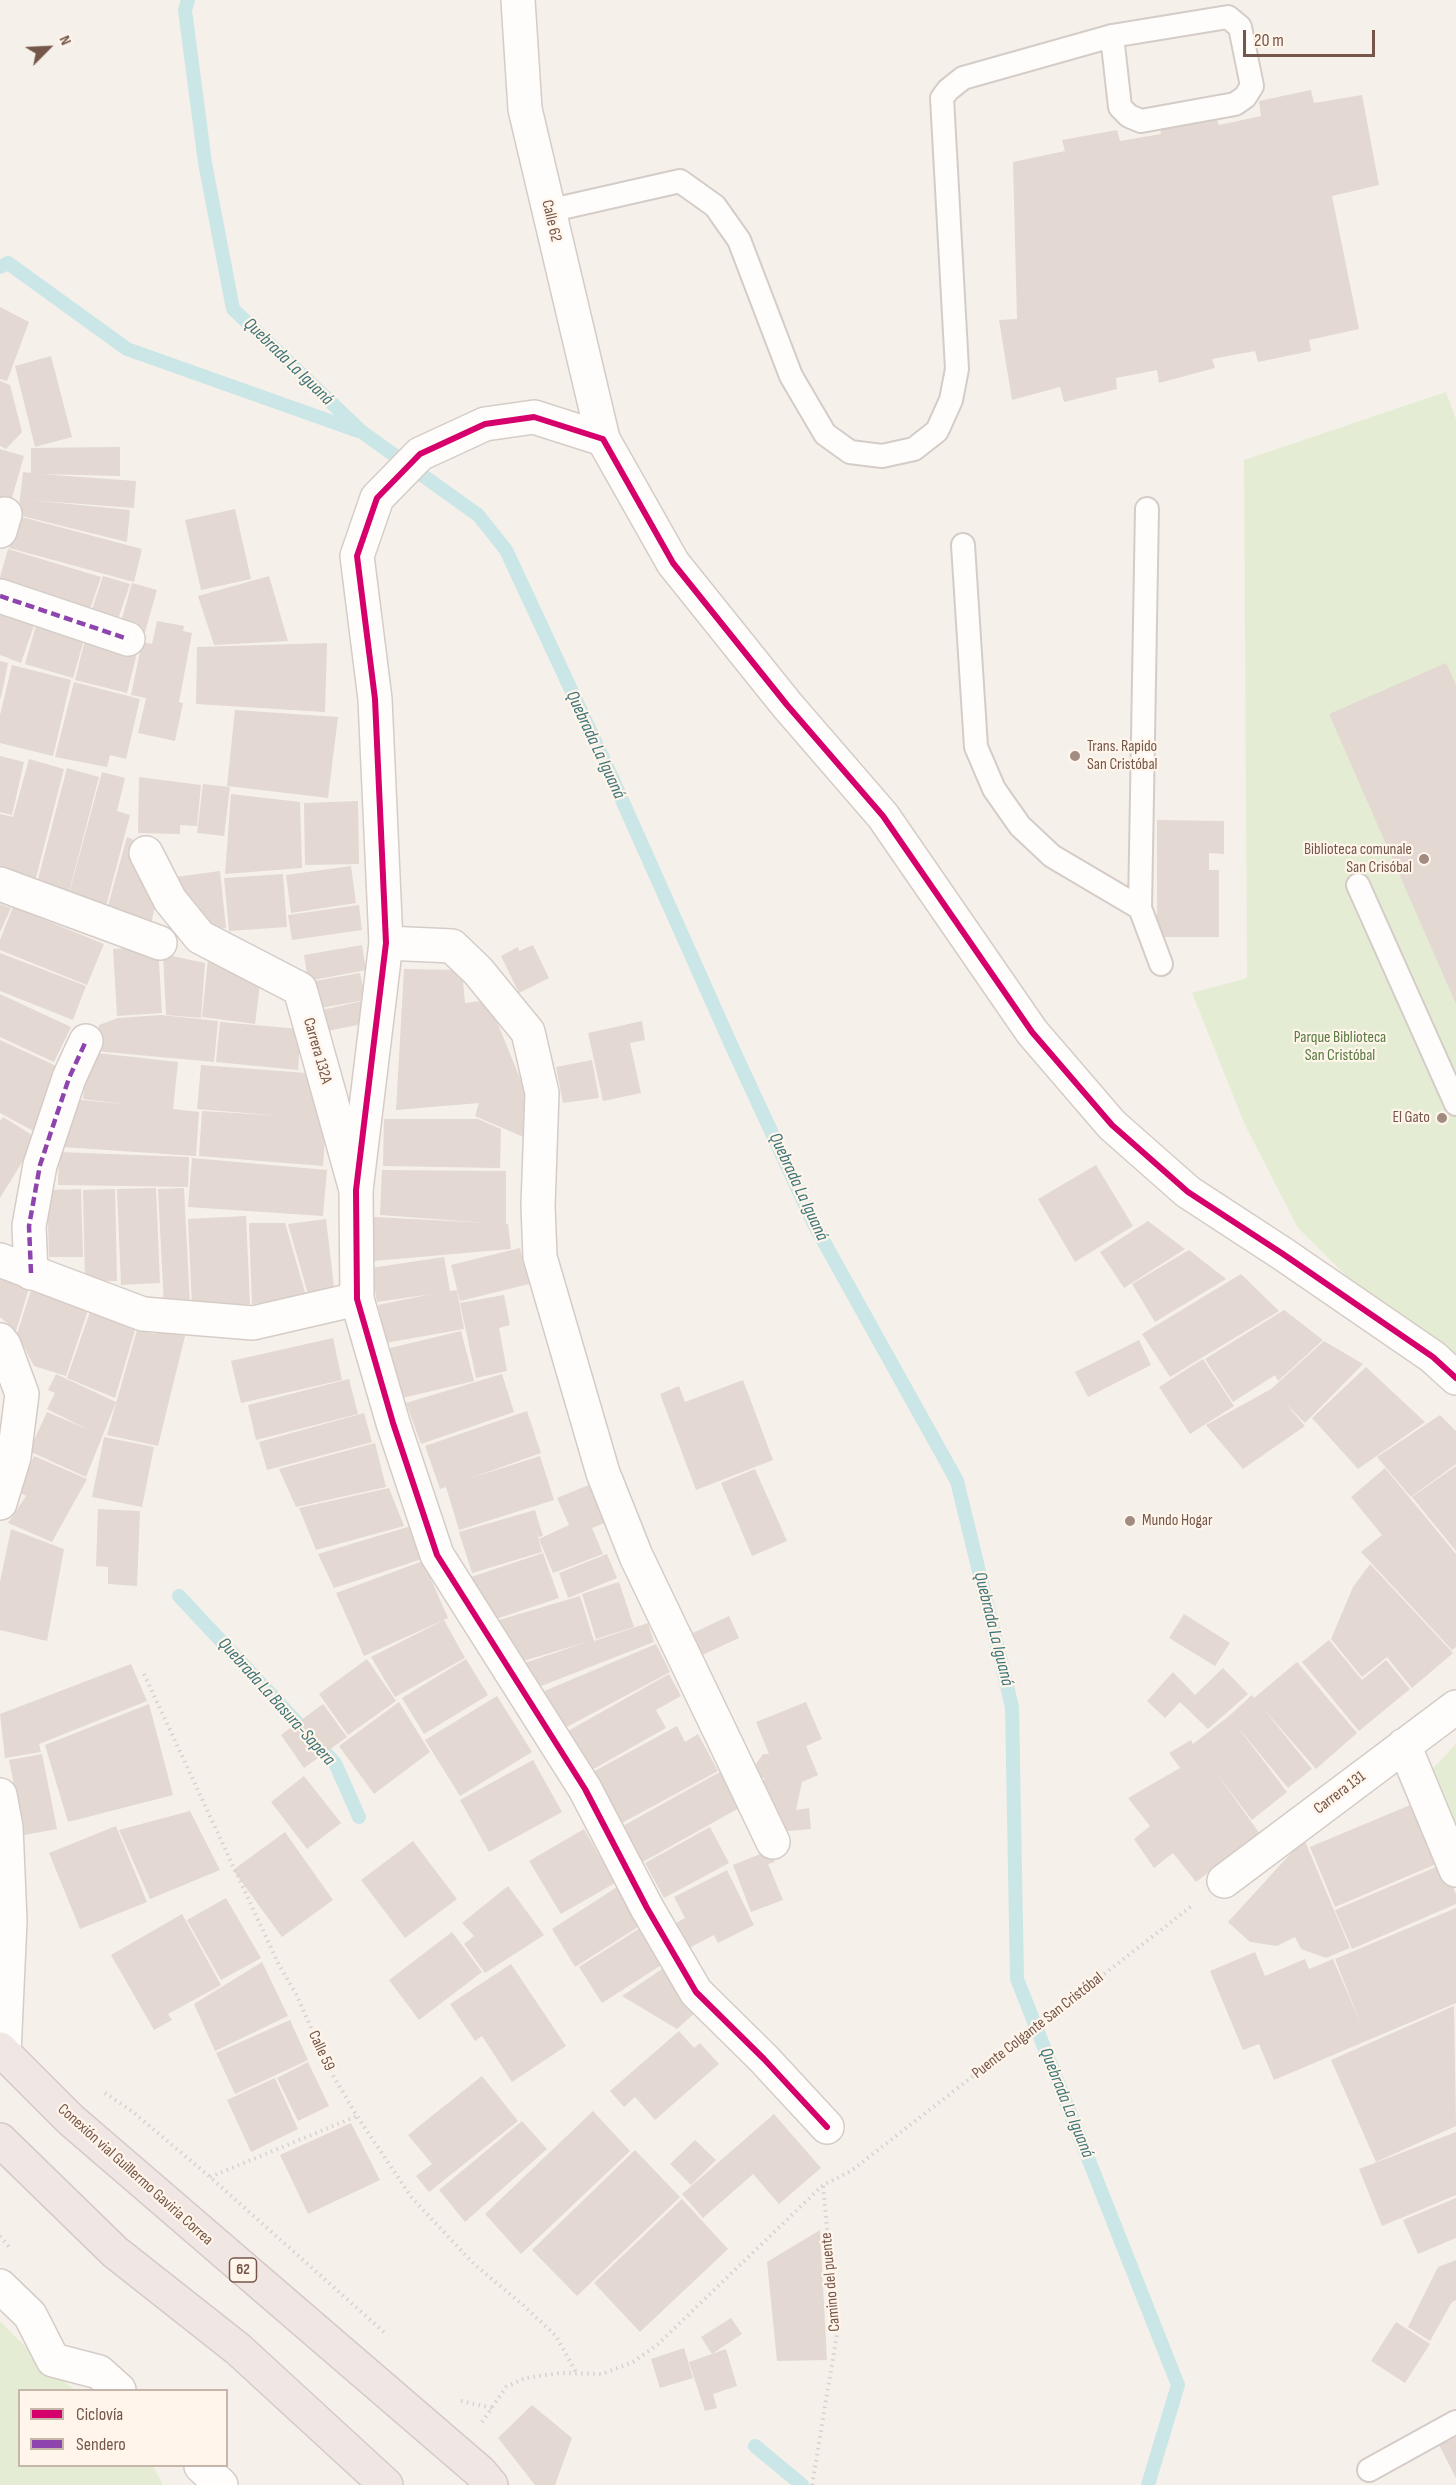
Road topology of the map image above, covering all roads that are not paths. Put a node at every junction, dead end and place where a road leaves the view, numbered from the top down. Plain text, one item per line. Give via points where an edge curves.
1 (518, 0) edge
2 (1112, 36) junction
3 (548, 211) junction
4 (603, 439) junction
5 (1147, 509) dead end
6 (963, 544) dead end
7 (0, 596) edge
8 (128, 639) dead end
9 (146, 853) dead end
10 (0, 885) edge
11 (1358, 885) dead end
12 (1140, 908) junction
13 (160, 944) dead end
14 (386, 944) junction
15 (1161, 964) dead end
16 (86, 1041) dead end
17 (1456, 1104) edge
18 (356, 1190) junction
19 (0, 1260) edge
20 (31, 1273) junction
21 (357, 1299) junction
22 (0, 1340) edge
23 (1456, 1378) edge
24 (0, 1503) edge
25 (1456, 1707) edge
26 (1404, 1745) junction
27 (0, 1795) edge
28 (773, 1842) dead end
29 (1456, 1870) edge
30 (1224, 1881) road end
31 (2, 2051) edge
32 (827, 2127) dead end
33 (0, 2140) edge
34 (0, 2286) edge
35 (117, 2389) edge
36 (1456, 2422) edge
37 (202, 2467) edge
38 (1369, 2470) dead end
39 (221, 2485) edge
40 (386, 2485) edge
41 (491, 2485) edge

1 - 3 street, Calle 62 via 525,109
2 - 2 lane via 1228,17 1240,27 1252,86 1235,104 1141,121 1120,107
2 - 3 lane via 963,78 942,98 957,369 951,399 937,431 914,449 882,456 850,452 825,434 791,376 739,240 715,206 680,181
3 - 4 street, Calle 62
4 - 14 street via 534,417 485,424 420,454 377,498 357,556 375,699
4 - 23 street, Calle 62 via 673,563 883,816 1032,1032 1112,1125 1188,1192 1433,1358
5 - 12 lane
6 - 12 lane via 976,747 994,789 1020,826 1052,856
7 - 8 street
9 - 18 street, Carrera 132A via 170,900 200,937 300,989
10 - 13 street
11 - 17 lane
12 - 15 lane
14 - 18 street
14 - 28 street via 452,946 528,1032 542,1093 540,1257 603,1473 636,1556
16 - 20 street via 69,1078 40,1165 29,1226
18 - 21 street
19 - 20 street
20 - 21 street via 143,1314 176,1317 253,1323
21 - 32 street via 437,1555 585,1789 696,1992
22 - 24 street via 22,1394 14,1457
25 - 26 street, Carrera 131
26 - 29 street
26 - 30 street, Carrera 131
27 - 31 street via 6,1827 10,1921
31 - 41 highway, Conexión vial Guillermo Gaviria Correa / 62 via 71,2120
33 - 40 highway via 116,2252 238,2349
34 - 35 street via 30,2315 53,2360 99,2372
36 - 38 lane
37 - 39 street

